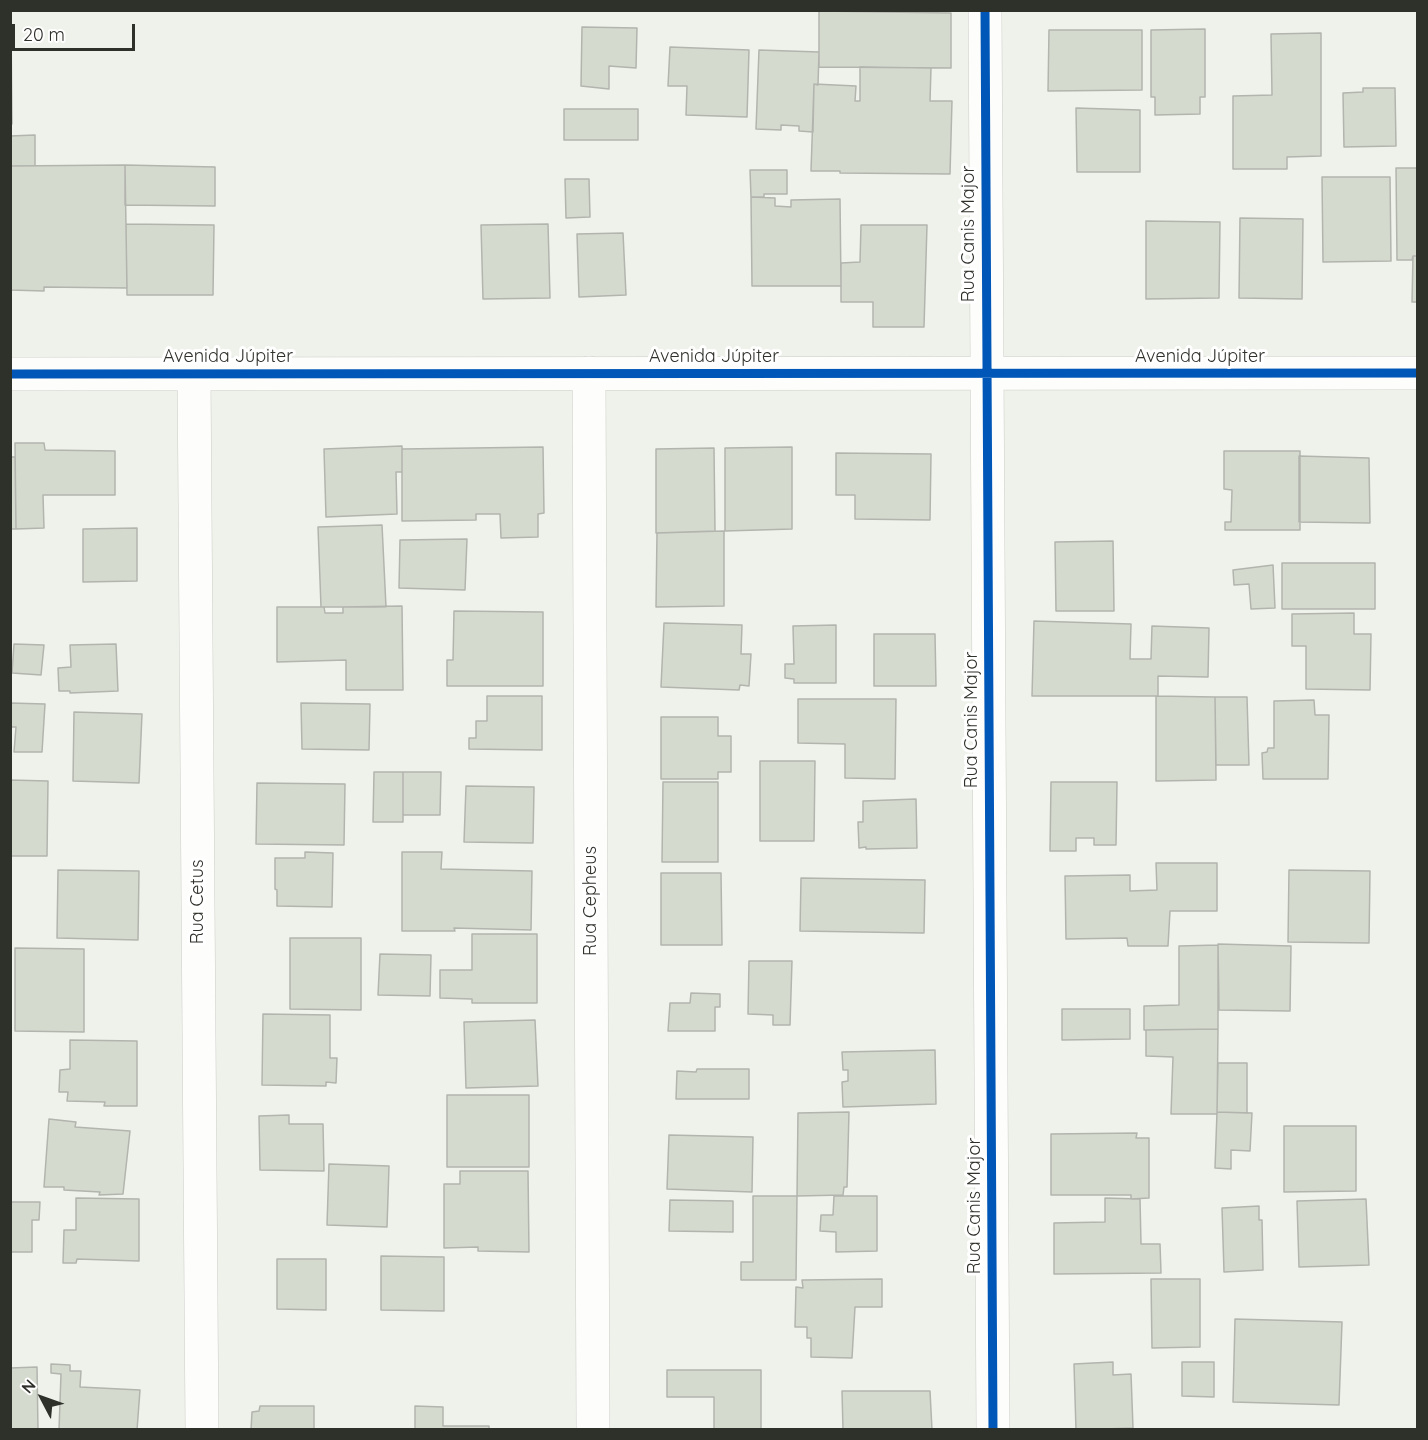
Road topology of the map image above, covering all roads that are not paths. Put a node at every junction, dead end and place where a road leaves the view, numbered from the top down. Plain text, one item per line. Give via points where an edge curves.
1 (985, 10) edge
2 (1418, 373) edge
3 (10, 374) edge
4 (194, 374) junction
5 (589, 374) junction
6 (986, 374) junction
7 (202, 1430) edge
8 (593, 1430) edge
9 (993, 1430) edge

1 - 6 street, Rua Canis Major
2 - 6 street, Avenida Júpiter
3 - 4 street, Avenida Júpiter
4 - 5 street, Avenida Júpiter
4 - 7 street, Rua Cetus
5 - 6 street, Avenida Júpiter
5 - 8 street, Rua Cepheus
6 - 9 street, Rua Canis Major

